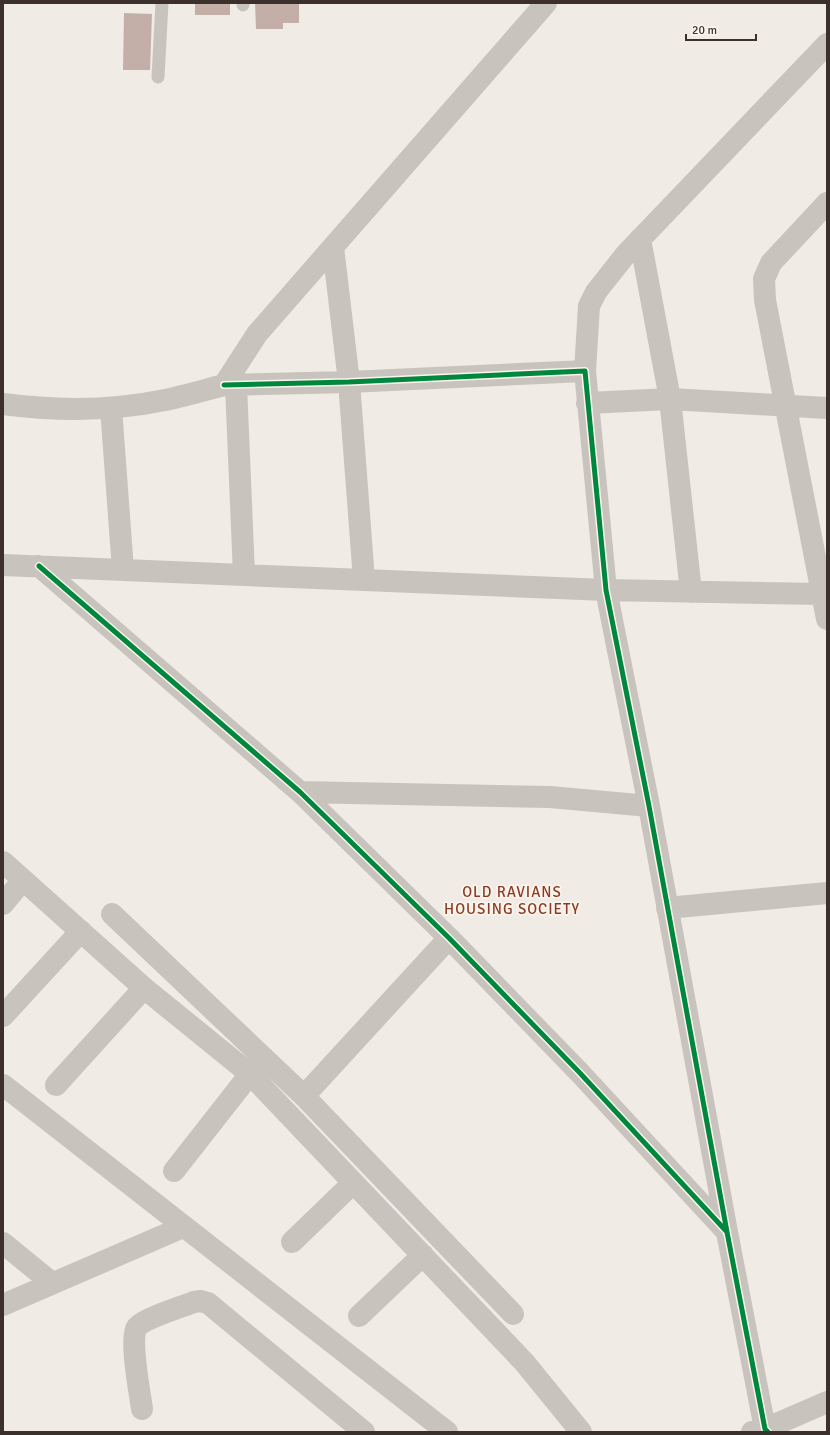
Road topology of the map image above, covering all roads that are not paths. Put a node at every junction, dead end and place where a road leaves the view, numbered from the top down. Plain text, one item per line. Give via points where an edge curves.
1 (162, 3) edge
2 (546, 3) edge
3 (827, 44) edge
4 (158, 77) dead end
5 (827, 203) edge
6 (640, 238) junction
7 (333, 247) junction
8 (585, 372) junction
9 (349, 382) junction
10 (230, 385) junction
11 (670, 399) junction
12 (587, 403) junction
13 (3, 404) edge
14 (786, 405) junction
15 (111, 408) junction
16 (827, 408) edge
17 (3, 561) edge
18 (3, 565) edge
19 (39, 566) junction
20 (123, 570) junction
21 (244, 575) junction
22 (364, 580) junction
23 (606, 590) junction
24 (691, 592) junction
25 (822, 594) junction
26 (827, 619) edge
27 (300, 792) junction
28 (649, 806) junction
29 (3, 862) edge
30 (23, 880) junction
31 (827, 893) edge
32 (3, 904) edge
33 (667, 908) junction
34 (112, 914) dead end
35 (80, 932) junction
36 (449, 938) junction
37 (144, 988) junction
38 (3, 1016) edge
39 (250, 1074) junction
40 (56, 1084) dead end
41 (3, 1085) edge
42 (304, 1096) junction
43 (174, 1171) dead end
44 (353, 1183) junction
45 (183, 1227) junction
46 (727, 1232) junction
47 (292, 1242) dead end
48 (3, 1243) edge
49 (422, 1255) junction
50 (52, 1283) junction
51 (6, 1301) edge
52 (513, 1314) dead end
53 (359, 1316) dead end
54 (827, 1402) edge
55 (142, 1409) dead end
56 (761, 1431) edge
57 (364, 1432) edge
58 (447, 1432) edge
59 (581, 1432) edge

1 - 4 lane
2 - 7 street
3 - 6 street
5 - 14 street via 771,263 764,279 765,300
6 - 8 street via 596,292 589,306
6 - 11 street
7 - 9 street
7 - 10 street via 257,334
8 - 9 street
8 - 12 street
9 - 10 street
9 - 22 street
10 - 15 street via 164,400
10 - 21 street
11 - 12 street
11 - 14 street
11 - 24 street
12 - 23 street
13 - 15 street via 37,408
14 - 16 street
14 - 25 street
15 - 20 street
17 - 18 street
18 - 19 street
19 - 20 street
19 - 27 street
20 - 21 street
21 - 22 street
22 - 23 street
23 - 24 street
23 - 28 street
24 - 25 street
25 - 26 street
27 - 28 street via 550,797
27 - 36 street
28 - 33 street
29 - 30 street
30 - 32 street
30 - 35 street
31 - 33 street
33 - 46 street
34 - 42 street
35 - 37 street
35 - 38 street
36 - 42 street
36 - 46 street via 579,1072
37 - 39 street
37 - 40 street
39 - 43 street
39 - 44 street
41 - 45 street
42 - 52 street
44 - 47 street
44 - 49 street
45 - 50 street
45 - 58 street
46 - 56 street
48 - 50 street
49 - 53 street
49 - 59 street via 524,1362
50 - 51 street
54 - 56 street
55 - 57 street via 133,1339 136,1328 143,1322 201,1301 208,1303

